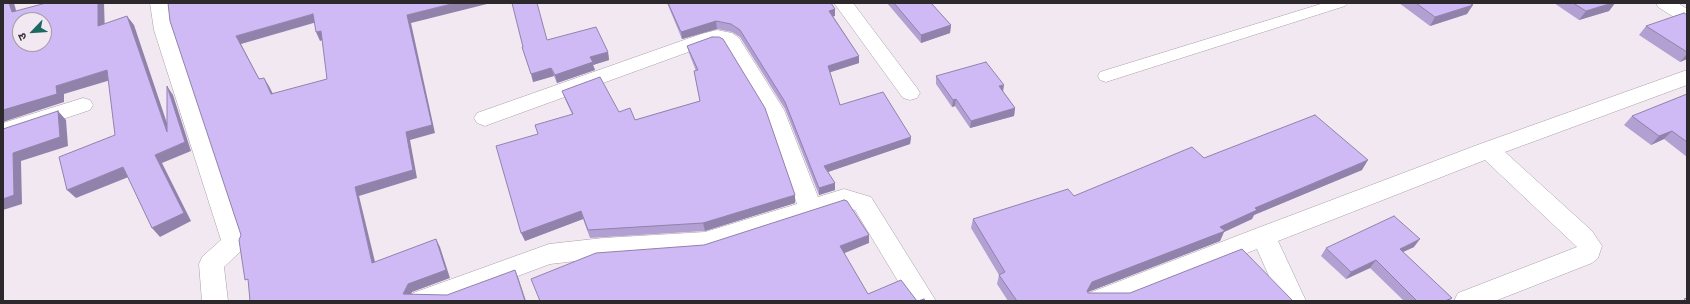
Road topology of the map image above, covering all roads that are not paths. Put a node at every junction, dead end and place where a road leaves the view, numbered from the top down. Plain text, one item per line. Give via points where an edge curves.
1 (159, 3) edge
2 (843, 3) edge
3 (1340, 3) edge
4 (1665, 3) edge
5 (1687, 17) edge
6 (1106, 76) dead end
7 (1687, 77) edge
8 (910, 93) dead end
9 (83, 105) dead end
10 (486, 118) dead end
11 (3, 131) edge
12 (1488, 150) junction
13 (811, 209) junction
14 (1263, 236) junction
15 (215, 301) edge
16 (422, 301) edge
17 (923, 301) edge
18 (1098, 301) edge
19 (1292, 301) edge
20 (1467, 301) edge

1 - 15 street via 164,30 234,243 211,264
2 - 8 street
3 - 6 lane
4 - 5 street
7 - 12 street
9 - 11 street
10 - 13 street via 708,38 725,37 732,42 777,115
12 - 14 street
12 - 20 street via 1590,246 1583,256
13 - 16 street via 705,242 549,254
13 - 17 street via 844,198 863,203
14 - 18 street
14 - 19 street

